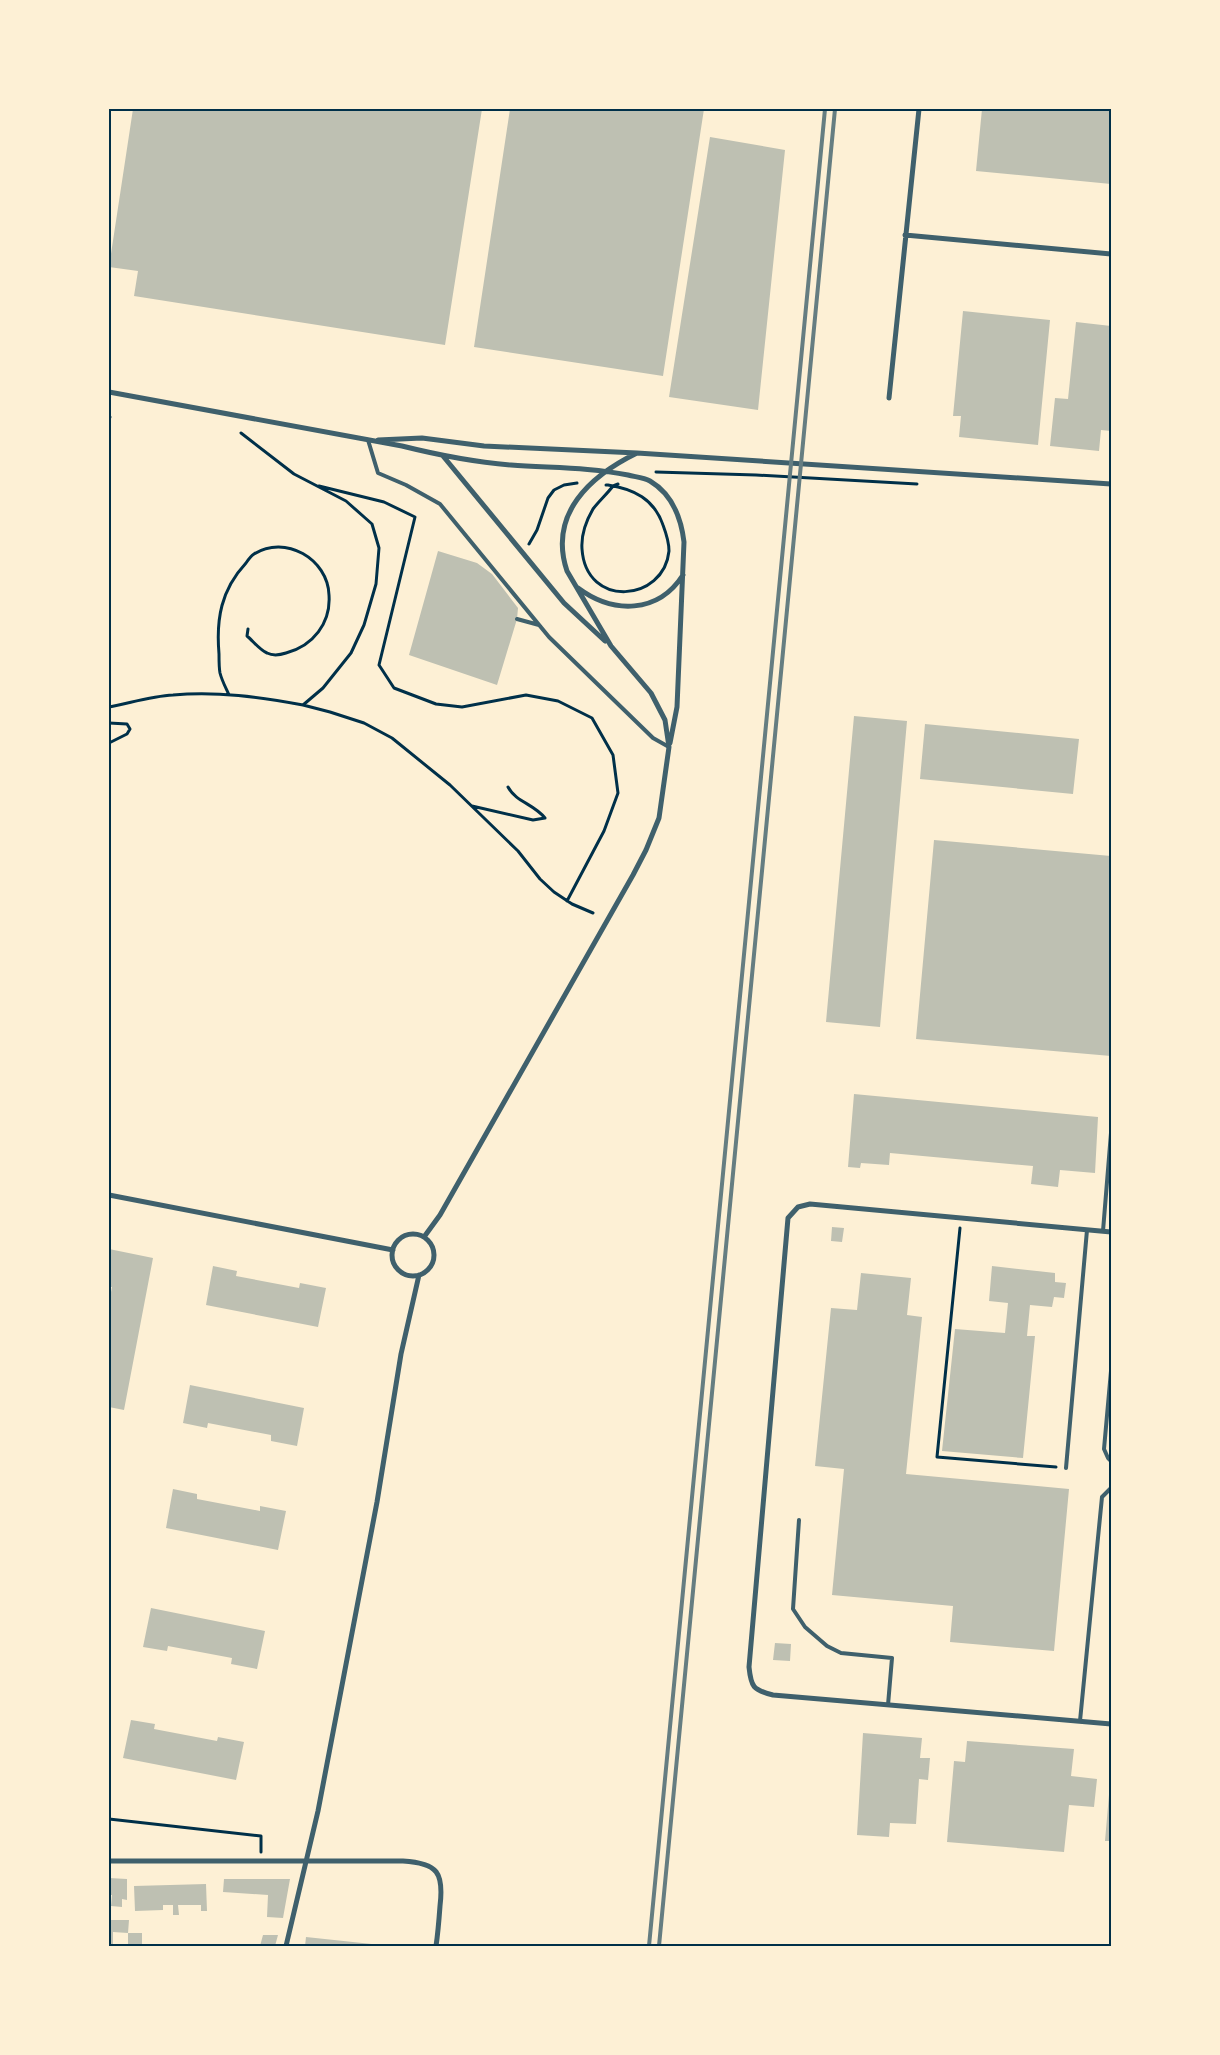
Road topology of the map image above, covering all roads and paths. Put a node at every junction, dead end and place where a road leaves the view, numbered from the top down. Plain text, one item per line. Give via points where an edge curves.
1 (919, 109) edge
2 (905, 236) junction
3 (1111, 254) edge
4 (109, 392) edge
5 (889, 398) dead end
6 (241, 433) dead end
7 (368, 440) junction
8 (637, 453) junction
9 (442, 456) junction
10 (655, 472) dead end
11 (624, 479) dead end
12 (578, 482) dead end
13 (921, 484) dead end
14 (1111, 484) edge
15 (319, 486) junction
16 (626, 488) dead end
17 (529, 544) dead end
18 (683, 574) junction
19 (574, 585) junction
20 (517, 619) dead end
21 (539, 625) junction
22 (248, 629) dead end
23 (611, 646) junction
24 (229, 695) junction
25 (303, 705) junction
26 (109, 707) edge
27 (109, 722) edge
28 (109, 743) edge
29 (669, 747) junction
30 (508, 786) dead end
31 (472, 806) junction
32 (567, 901) junction
33 (593, 913) dead end
34 (1111, 1132) edge
35 (109, 1195) edge
36 (960, 1218) junction
37 (1087, 1230) junction
38 (1103, 1231) junction
39 (1111, 1232) edge
40 (424, 1237) junction
41 (393, 1250) junction
42 (419, 1275) junction
43 (1111, 1370) edge
44 (1111, 1462) edge
45 (1066, 1468) joint
46 (1111, 1488) edge
47 (799, 1520) dead end
48 (888, 1705) junction
49 (1080, 1721) junction
50 (1111, 1724) edge
51 (109, 1819) edge
52 (260, 1860) junction
53 (109, 1861) edge
54 (307, 1861) junction
55 (286, 1946) edge
56 (436, 1946) edge

1 - 2 street
2 - 3 street
2 - 5 street
4 - 7 street
6 - 15 path via 294,474
7 - 8 street via 422,438 484,446
7 - 9 street
7 - 21 lane via 378,474 440,504
8 - 14 street
8 - 19 street via 613,464 593,481 578,497 564,522 564,562
9 - 18 street via 610,472 651,482 670,501 680,519
9 - 23 street via 564,603
10 - 13 path
11 - 16 path via 594,509 586,524 582,543 583,560 589,575 603,588 617,592 649,584 659,576 669,552 668,538 659,514 651,503
12 - 17 path via 554,490
15 - 25 path via 346,501 372,524 379,548 376,584 364,625 351,653 323,688
15 - 32 path via 384,502 414,517 379,665 394,688 436,704 462,707 526,695 558,701 592,718 613,755 618,793 604,831
18 - 19 street via 677,585 663,596 634,606 605,603
18 - 29 street via 677,707
19 - 23 street
20 - 21 lane
21 - 29 lane via 653,738
22 - 24 path via 247,636 267,653 278,656 307,645 322,628 330,608 329,589 321,568 303,552 276,547 254,554 236,574 223,599 217,631 220,673
23 - 29 street via 655,700 665,720
24 - 25 path
24 - 26 path via 171,695
25 - 31 path via 364,724 392,738
27 - 28 path via 128,724 130,729
29 - 40 street via 659,818 646,850 440,1215
30 - 31 path via 512,795 545,818 533,820
31 - 32 path via 518,851 540,880
32 - 33 path
34 - 38 lane
35 - 41 street
36 - 37 street
36 - 45 path via 937,1457
36 - 48 street via 810,1204 798,1207 788,1218 748,1667 750,1682 755,1689 773,1695
37 - 38 street
37 - 45 lane
38 - 39 street
40 - 41 street via 406,1236
40 - 42 street via 434,1254 430,1267
41 - 42 street via 396,1266 402,1273
42 - 54 street via 401,1354 375,1512
43 - 44 lane via 1104,1449
46 - 49 lane via 1102,1497 1100,1506
47 - 48 lane via 793,1609 805,1627 840,1653 892,1658
48 - 49 street
49 - 50 street
51 - 52 path via 261,1836
52 - 53 street
52 - 54 street
54 - 55 street
54 - 56 street via 403,1861 429,1866 440,1879 442,1887

